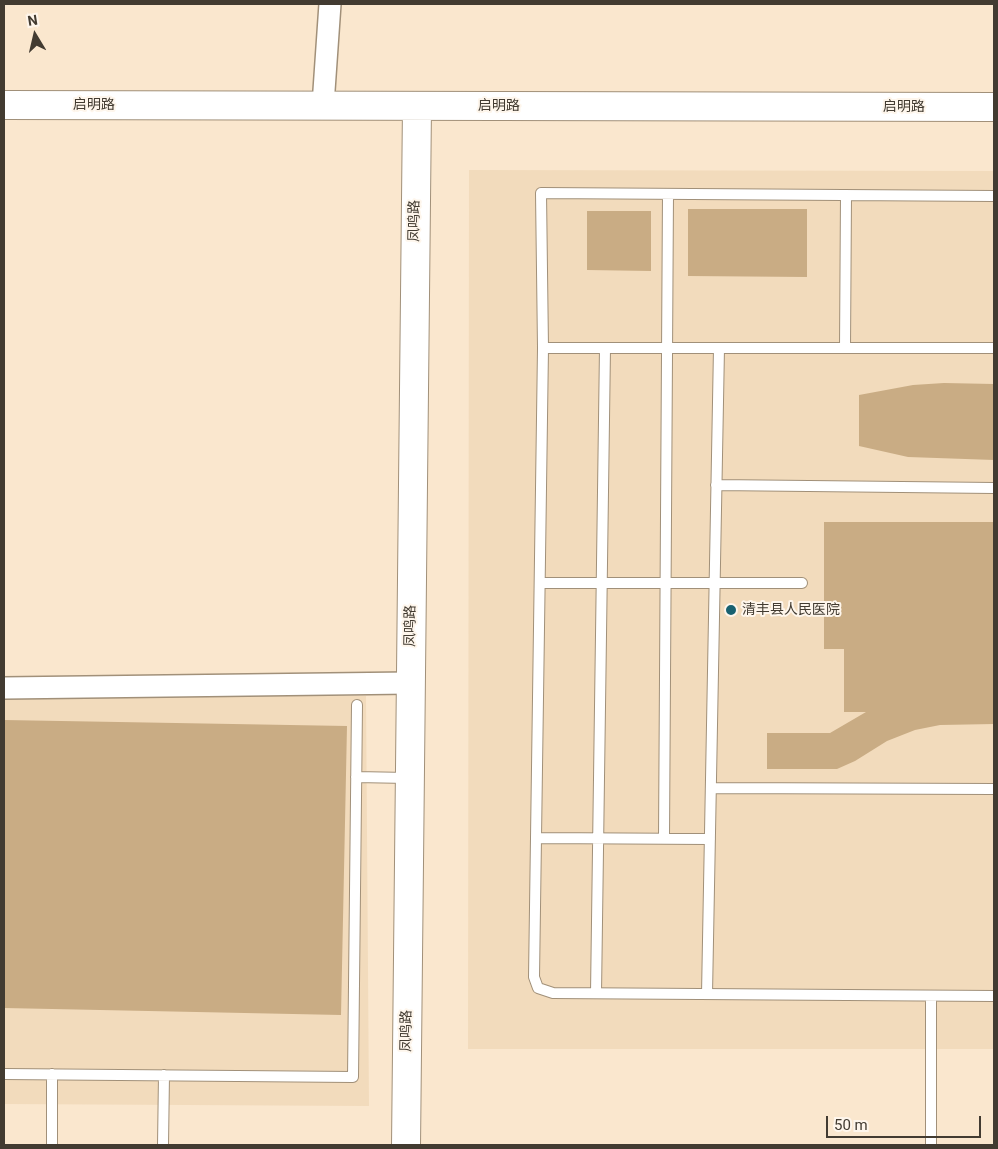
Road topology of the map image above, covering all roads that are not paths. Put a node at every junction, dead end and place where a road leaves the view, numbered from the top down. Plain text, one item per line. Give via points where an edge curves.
1 (330, 4) edge
2 (4, 105) edge
3 (323, 105) junction
4 (417, 106) junction
5 (994, 107) edge
6 (668, 194) junction
7 (846, 195) junction
8 (994, 196) edge
9 (543, 348) junction
10 (605, 348) junction
11 (667, 348) junction
12 (719, 348) junction
13 (844, 348) junction
14 (994, 348) edge
15 (716, 485) junction
16 (994, 488) edge
17 (602, 582) junction
18 (540, 583) junction
19 (665, 583) junction
20 (714, 583) junction
21 (802, 583) dead end
22 (410, 683) junction
23 (4, 688) edge
24 (357, 705) dead end
25 (356, 777) junction
26 (410, 778) junction
27 (711, 788) junction
28 (994, 789) edge
29 (536, 838) junction
30 (598, 838) junction
31 (664, 838) junction
32 (710, 839) junction
33 (596, 993) junction
34 (707, 994) junction
35 (931, 996) junction
36 (994, 996) edge
37 (4, 1074) edge
38 (52, 1074) junction
39 (164, 1075) junction
40 (52, 1145) edge
41 (163, 1145) edge
42 (406, 1145) edge
43 (930, 1145) edge

1 - 3 street
2 - 3 street, 启明路
3 - 4 street, 启明路
4 - 5 street, 启明路
4 - 22 street, 凤鸣路
6 - 7 lane
6 - 9 lane via 541,193
6 - 11 lane
7 - 8 lane
7 - 13 lane
9 - 10 lane
9 - 18 lane
10 - 11 lane
10 - 17 lane
11 - 12 lane
11 - 19 lane
12 - 13 lane
12 - 15 lane
13 - 14 lane
15 - 16 lane
15 - 20 lane
17 - 18 lane
17 - 19 lane
17 - 30 lane
18 - 29 lane
19 - 20 lane
19 - 31 lane
20 - 21 lane
20 - 27 lane
22 - 23 street
22 - 26 street, 凤鸣路
24 - 25 lane
25 - 26 lane
25 - 39 lane via 353,1077
26 - 42 street, 凤鸣路
27 - 28 lane
27 - 32 lane
29 - 30 lane
29 - 33 lane via 534,977 538,988 553,993
30 - 31 lane
30 - 33 lane
31 - 32 lane
32 - 34 lane
33 - 34 lane
34 - 35 lane
35 - 36 lane
35 - 43 lane
37 - 38 lane
38 - 39 lane
38 - 40 lane
39 - 41 lane

